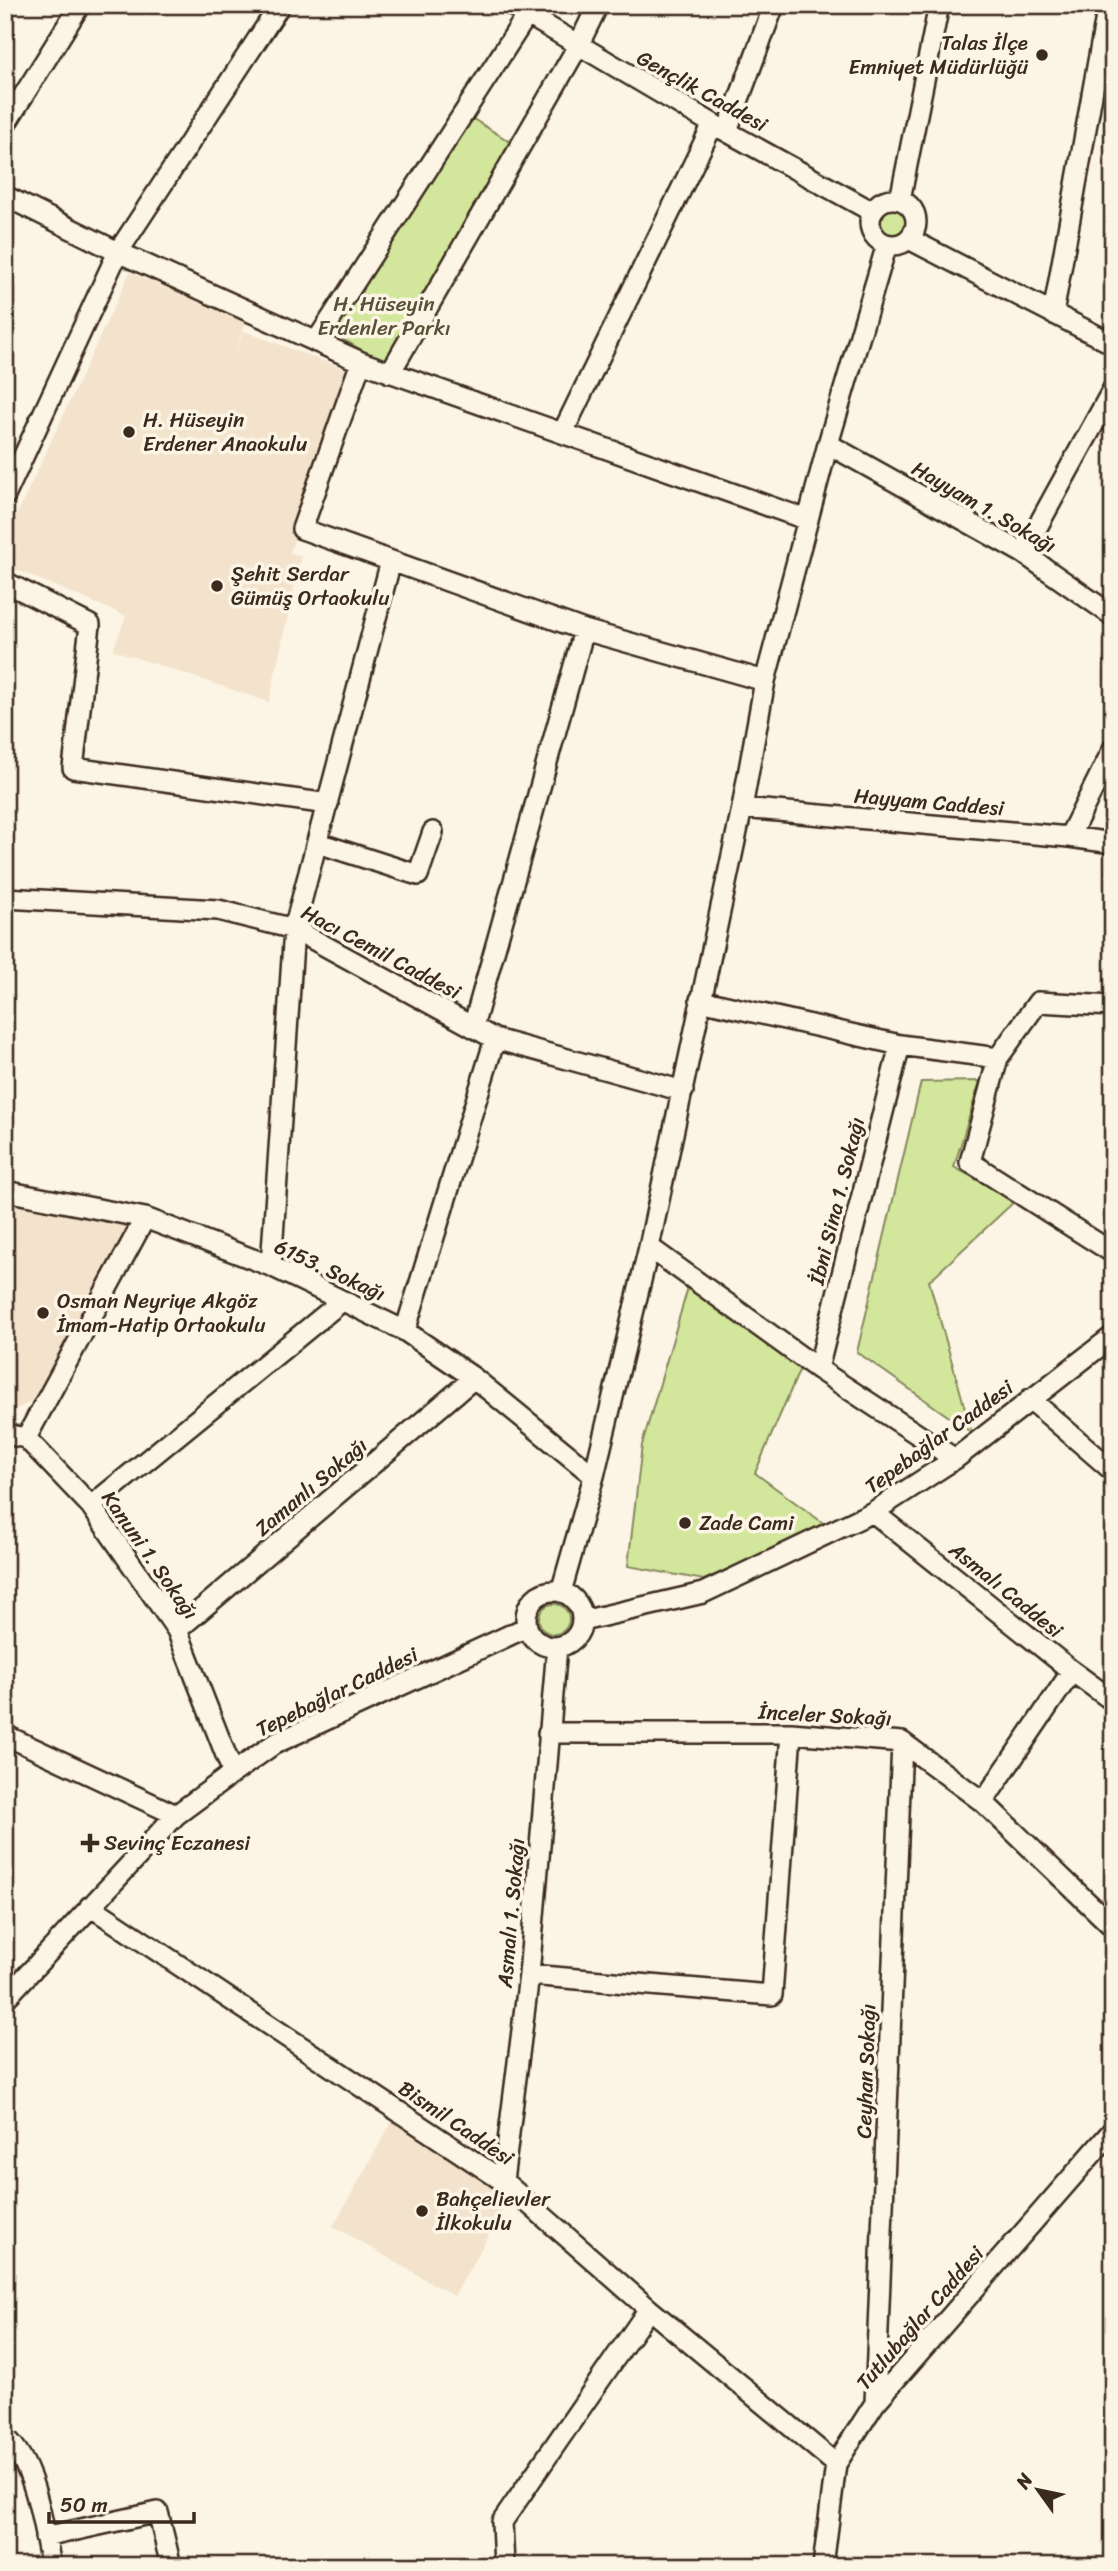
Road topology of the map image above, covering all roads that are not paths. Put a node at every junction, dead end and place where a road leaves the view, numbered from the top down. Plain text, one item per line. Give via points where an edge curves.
1 (80, 5) edge
2 (280, 5) edge
3 (598, 5) edge
4 (774, 5) edge
5 (939, 5) edge
6 (1108, 5) edge
7 (519, 10) edge
8 (578, 46) junction
9 (5, 125) edge
10 (720, 127) junction
11 (5, 196) edge
12 (900, 200) junction
13 (873, 212) junction
14 (909, 239) junction
15 (887, 244) junction
16 (118, 252) junction
17 (1054, 314) junction
18 (316, 342) junction
19 (1113, 344) edge
20 (361, 362) junction
21 (390, 373) junction
22 (1113, 389) edge
23 (564, 432) junction
24 (828, 444) junction
25 (5, 496) edge
26 (808, 520) junction
27 (1023, 553) junction
28 (391, 561) junction
29 (5, 582) edge
30 (1113, 616) edge
31 (584, 630) junction
32 (765, 681) junction
33 (1113, 749) edge
34 (328, 804) junction
35 (742, 808) junction
36 (433, 832) dead end
37 (1069, 837) junction
38 (318, 843) junction
39 (1113, 843) edge
40 (5, 898) edge
41 (294, 929) junction
42 (701, 1000) junction
43 (1113, 1006) edge
44 (473, 1027) junction
45 (495, 1039) junction
46 (900, 1045) junction
47 (999, 1058) junction
48 (683, 1091) junction
49 (5, 1191) edge
50 (145, 1218) junction
51 (649, 1247) junction
52 (1113, 1253) edge
53 (271, 1266) junction
54 (342, 1301) junction
55 (405, 1331) junction
56 (1113, 1336) edge
57 (818, 1369) junction
58 (474, 1378) junction
59 (1030, 1399) junction
60 (5, 1434) edge
61 (26, 1438) junction
62 (955, 1459) junction
63 (1113, 1471) edge
64 (594, 1476) junction
65 (91, 1506) junction
66 (873, 1512) junction
67 (561, 1592) junction
68 (582, 1621) junction
69 (527, 1627) junction
70 (177, 1630) junction
71 (557, 1647) junction
72 (1072, 1671) junction
73 (1113, 1701) edge
74 (790, 1733) junction
75 (548, 1734) junction
76 (5, 1735) edge
77 (902, 1742) junction
78 (233, 1773) junction
79 (983, 1802) junction
80 (176, 1815) junction
81 (89, 1906) junction
82 (1113, 1927) edge
83 (529, 1975) junction
84 (5, 1999) edge
85 (1113, 2130) edge
86 (503, 2181) junction
87 (649, 2309) junction
88 (875, 2403) junction
89 (5, 2437) edge
90 (836, 2464) junction
91 (46, 2537) junction
92 (51, 2566) edge
93 (170, 2566) edge
94 (504, 2566) edge
95 (823, 2566) edge

1 - 9 street
2 - 16 street
3 - 8 street
4 - 10 street
5 - 12 street
6 - 17 street
7 - 8 street, Gençlik Caddesi
7 - 18 street
8 - 10 street, Gençlik Caddesi
8 - 21 street
10 - 13 street, Gençlik Caddesi
10 - 23 street
11 - 16 street
12 - 13 street via 884,201
12 - 14 street via 915,216
13 - 15 street via 874,234
14 - 15 street
14 - 17 street
15 - 24 street
16 - 18 street
16 - 25 street
17 - 19 street
18 - 20 street
20 - 21 street
20 - 28 street via 303,529
21 - 23 street
22 - 27 street
23 - 26 street
24 - 26 street
24 - 27 street, Hayyam 1. Sokağı
26 - 32 street
27 - 30 street, Hayyam 1. Sokağı
28 - 31 street
28 - 34 street
29 - 34 street via 90,625 74,768
31 - 32 street
31 - 44 street
32 - 35 street
33 - 37 street
34 - 38 street
35 - 37 street, Hayyam Caddesi
35 - 42 street
36 - 38 street via 418,875
37 - 39 street, Hayyam Caddesi
38 - 41 street
40 - 41 street, Hacı Cemil Caddesi via 218,910
41 - 44 street, Hacı Cemil Caddesi
41 - 53 street
42 - 46 street
42 - 48 street
43 - 47 street via 1038,1002
44 - 45 street, Hacı Cemil Caddesi
45 - 48 street, Hacı Cemil Caddesi
45 - 55 street
46 - 47 street
46 - 57 street, İbni Sina 1. Sokağı
47 - 52 street via 970,1162
48 - 51 street
49 - 50 street, 6153. Sokağı
50 - 53 street, 6153. Sokağı
50 - 61 street
51 - 57 street
51 - 64 street
53 - 54 street, 6153. Sokağı
54 - 55 street, 6153. Sokağı
54 - 65 street
55 - 58 street, 6153. Sokağı
56 - 59 street, Tepebağlar Caddesi
57 - 62 street
58 - 64 street, 6153. Sokağı
58 - 70 street, Zamanlı Sokağı
59 - 62 street, Tepebağlar Caddesi
59 - 63 street
60 - 61 street
61 - 65 street, Kanuni 1. Sokağı
62 - 66 street, Tepebağlar Caddesi
64 - 67 street
65 - 70 street, Kanuni 1. Sokağı
66 - 68 street, Tepebağlar Caddesi via 703,1593
66 - 72 street, Asmalı Caddesi
67 - 68 street via 577,1603
67 - 69 street via 541,1594 534,1600 528,1608
68 - 71 street via 574,1639
69 - 71 street via 538,1643
69 - 78 street, Tepebağlar Caddesi via 274,1744
70 - 78 street, Kanuni 1. Sokağı
71 - 75 street, Asmalı 1. Sokağı
72 - 73 street, Asmalı Caddesi
72 - 79 street
74 - 75 street, İnceler Sokağı
74 - 77 street, İnceler Sokağı
74 - 83 street via 772,1994
75 - 83 street, Asmalı 1. Sokağı
76 - 80 street
77 - 79 street, İnceler Sokağı
77 - 88 street, Ceyhan Sokağı
78 - 80 street, Tepebağlar Caddesi
79 - 82 street, İnceler Sokağı
80 - 81 street, Tepebağlar Caddesi
81 - 84 street, Tepebağlar Caddesi
81 - 86 street, Bismil Caddesi
83 - 86 street, Asmalı 1. Sokağı
85 - 88 street, Tutlubağlar Caddesi
86 - 87 street, Bismil Caddesi
87 - 90 street, Bismil Caddesi
87 - 94 street via 502,2522
88 - 90 street, Tutlubağlar Caddesi
89 - 91 street via 27,2466
90 - 95 street, Tutlubağlar Caddesi
91 - 92 street
91 - 93 street via 158,2512

